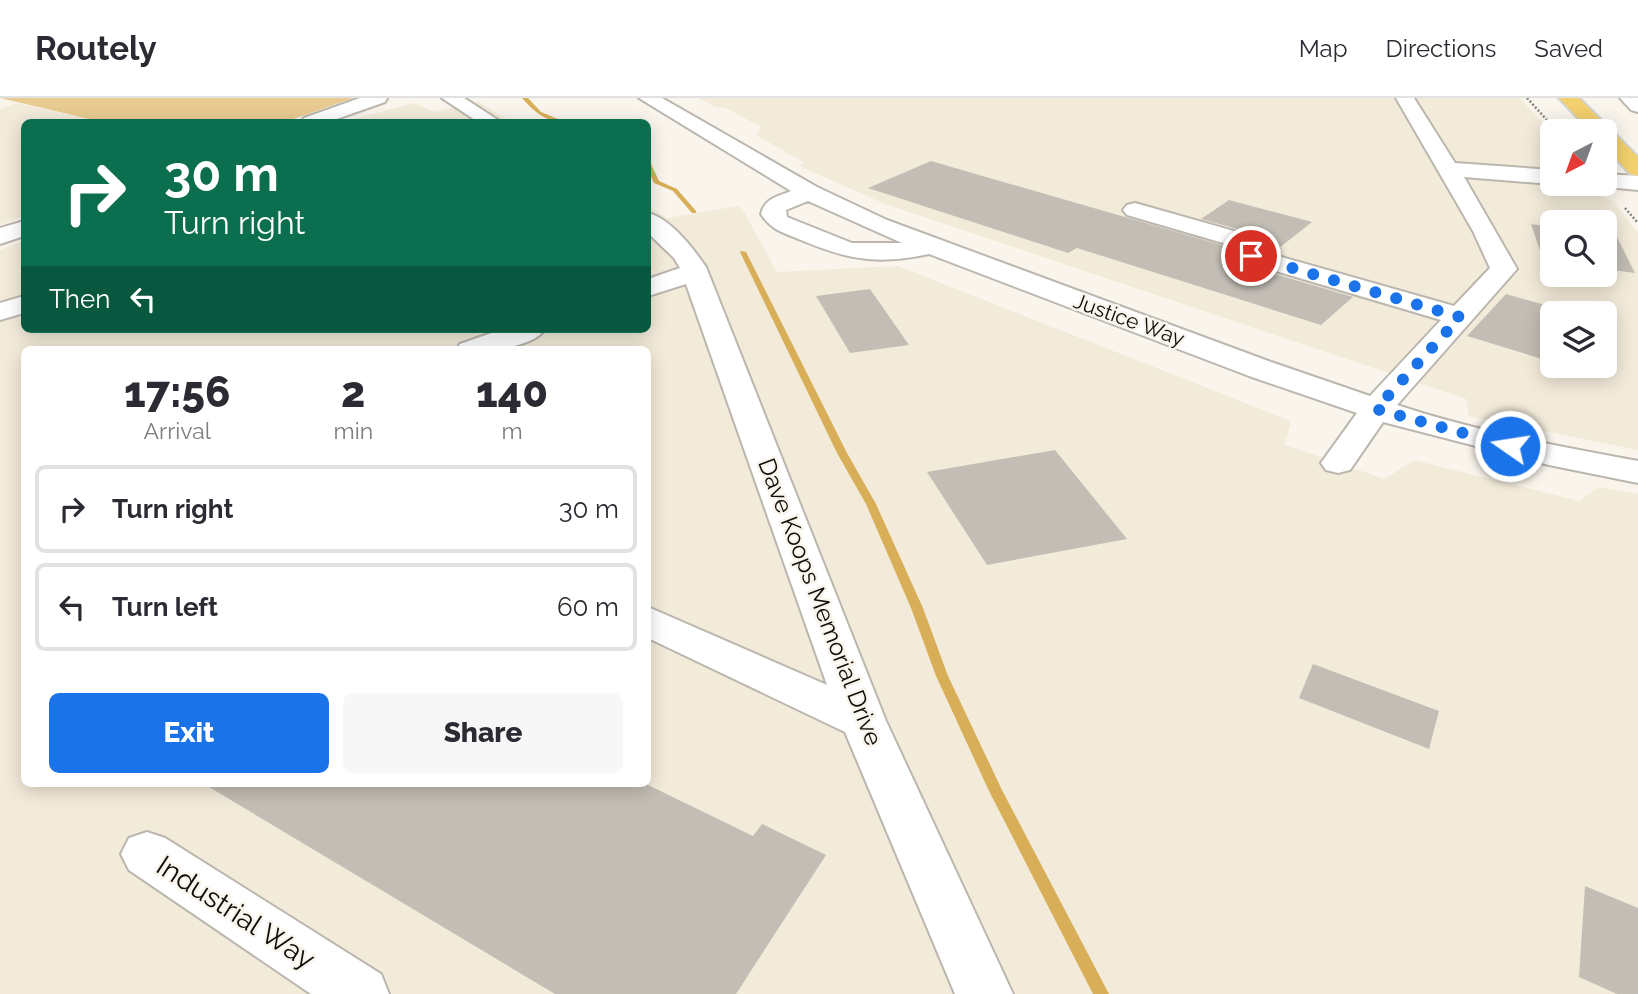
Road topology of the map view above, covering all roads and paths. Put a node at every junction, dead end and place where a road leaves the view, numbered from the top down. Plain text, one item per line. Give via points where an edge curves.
1 (378, 98) edge
2 (451, 98) edge
3 (648, 98) edge
4 (1405, 98) edge
5 (1527, 98) edge
6 (1568, 98) edge
7 (1629, 98) edge
8 (1638, 106) edge
9 (319, 119) edge
10 (486, 119) edge
11 (1546, 119) edge
12 (1589, 119) edge
13 (1617, 147) edge
14 (1448, 169) junction
15 (1638, 169) edge
16 (1540, 176) edge
17 (1617, 182) edge
18 (1638, 183) edge
19 (810, 192) junction
20 (1135, 210) dead end
21 (651, 223) edge
22 (21, 229) edge
23 (0, 237) edge
24 (932, 246) junction
25 (695, 272) junction
26 (651, 287) edge
27 (21, 305) edge
28 (0, 312) edge
29 (1460, 317) junction
30 (520, 333) edge
31 (482, 346) edge
32 (1376, 409) junction
33 (1338, 463) dead end
34 (1638, 471) edge
35 (651, 622) edge
36 (863, 721) junction
37 (147, 854) dead end
38 (360, 994) edge
39 (984, 994) edge

1 - 9 street
2 - 10 street
3 - 19 street, Justice Way
4 - 14 street
5 - 11 path
6 - 12 main road
7 - 8 street
13 - 15 main road
14 - 16 street
14 - 29 street via 1504,269
17 - 18 street
19 - 24 street, Justice Way
19 - 24 street via 775,206 773,214 779,222 848,250 891,253
20 - 29 street via 1264,247 1251,256
21 - 25 street, Dave Koops Memorial Drive via 684,253
22 - 23 street
24 - 32 street, Justice Way
25 - 26 street
25 - 36 street, Dave Koops Memorial Drive
27 - 28 street
29 - 32 street
30 - 31 street
32 - 33 street
32 - 34 street, Justice Way via 1491,442
35 - 36 street
36 - 39 street, Dave Koops Memorial Drive
37 - 38 street, Industrial Way

